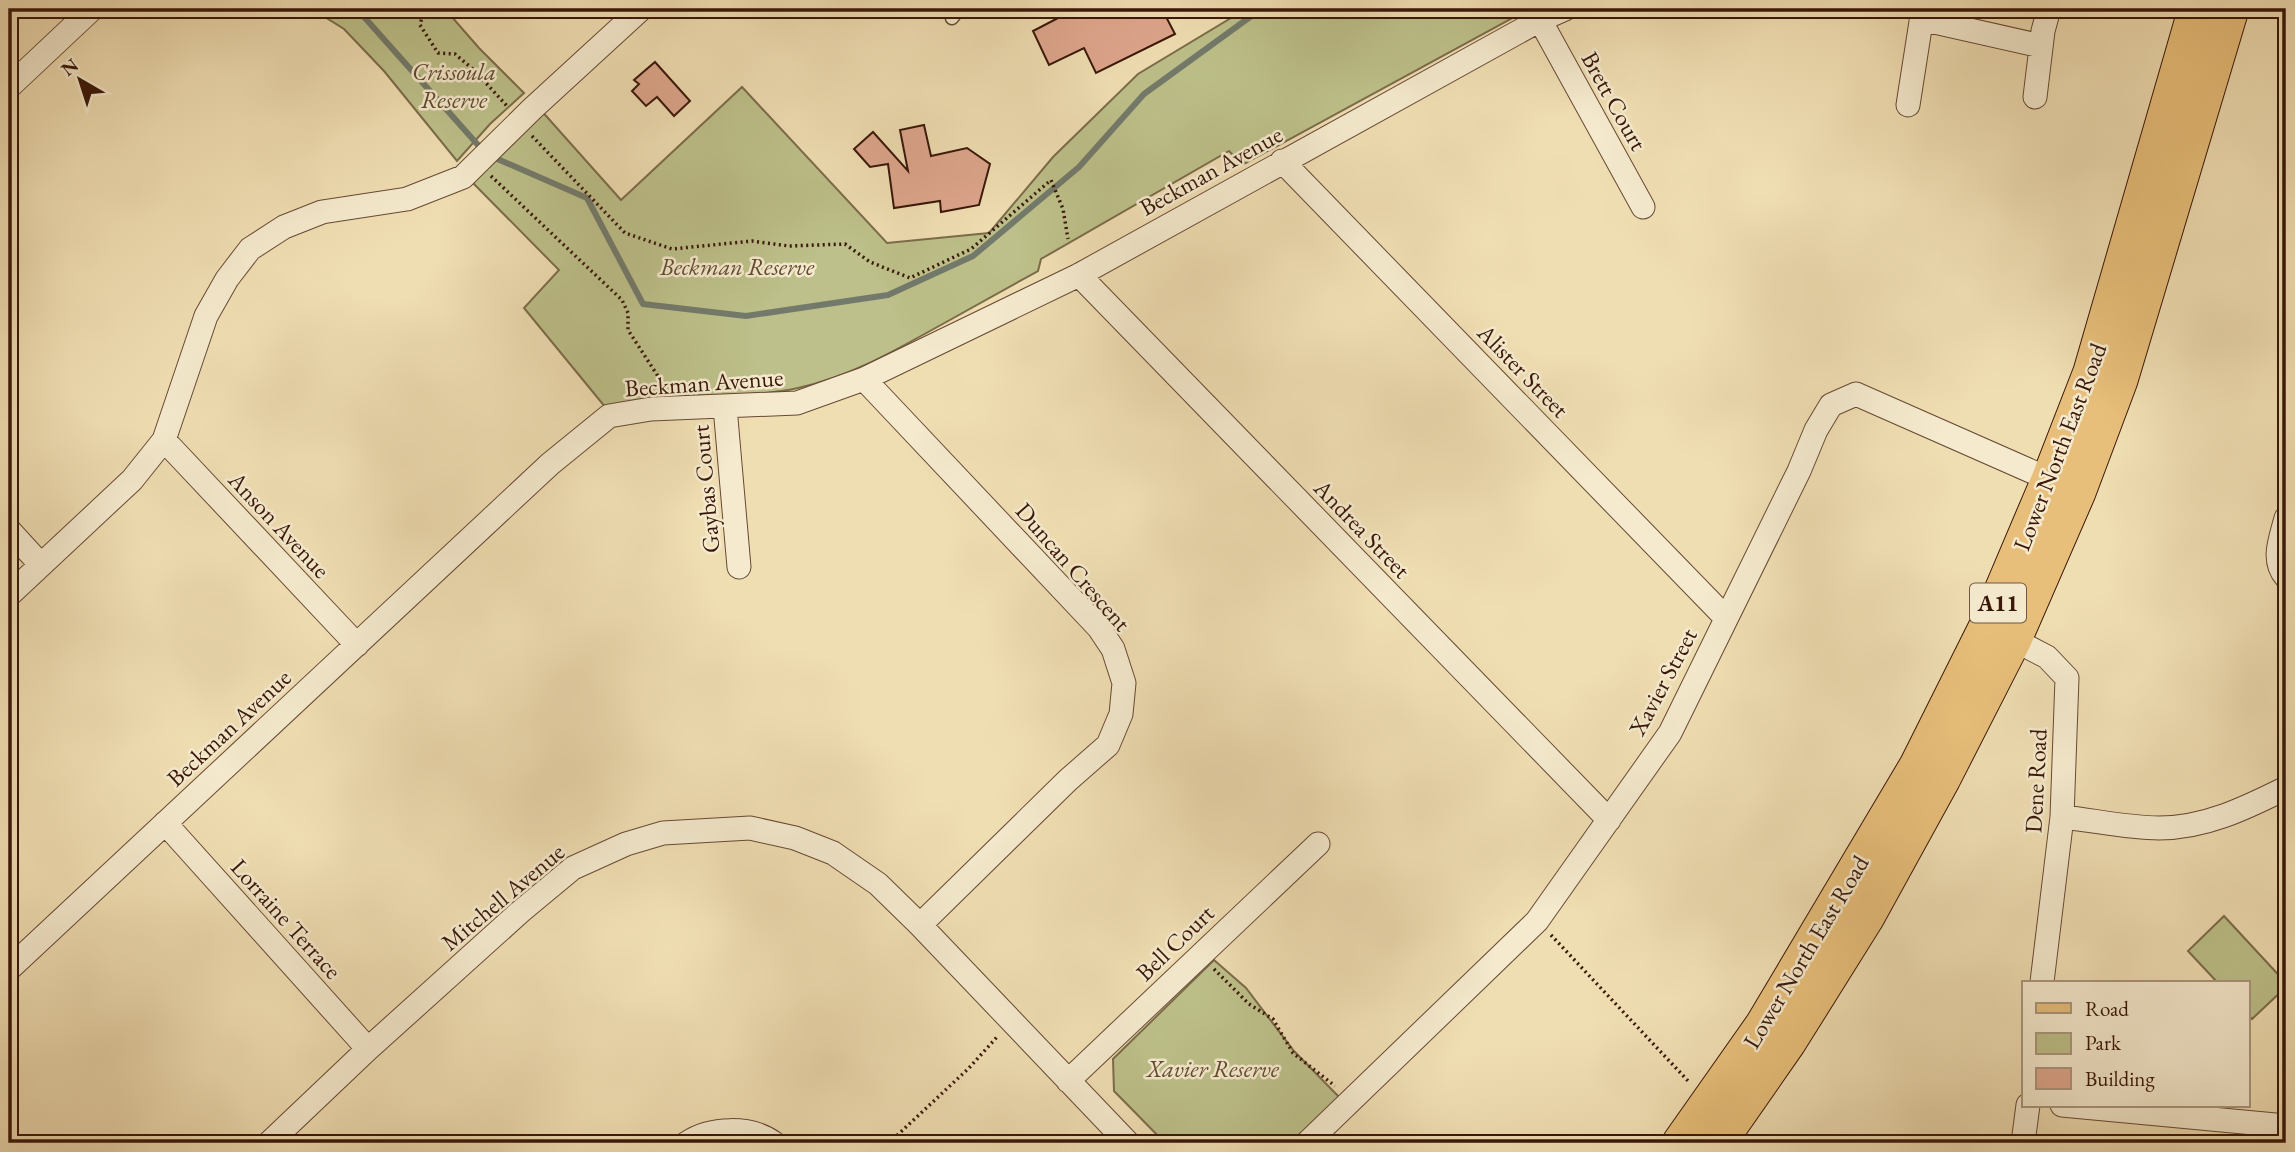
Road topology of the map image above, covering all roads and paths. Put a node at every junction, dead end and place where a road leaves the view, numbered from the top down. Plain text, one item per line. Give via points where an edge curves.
1 (92, 9) edge
2 (424, 9) edge
3 (641, 9) edge
4 (1565, 9) edge
5 (2049, 9) edge
6 (2197, 9) edge
7 (2230, 9) edge
8 (1922, 14) edge
9 (1540, 20) junction
10 (2041, 46) junction
11 (9, 88) edge
12 (2035, 97) dead end
13 (1908, 105) dead end
14 (520, 121) junction
15 (1282, 161) junction
16 (477, 163) junction
17 (1643, 207) dead end
18 (1068, 239) dead end
19 (1079, 275) junction
20 (864, 379) junction
21 (725, 407) junction
22 (680, 408) junction
23 (164, 440) junction
24 (2064, 486) junction
25 (2286, 518) edge
26 (9, 530) edge
27 (41, 565) junction
28 (740, 567) dead end
29 (2286, 577) edge
30 (9, 595) edge
31 (1726, 618) junction
32 (2001, 632) junction
33 (357, 645) junction
34 (2286, 788) edge
35 (2062, 817) junction
36 (1609, 820) junction
37 (165, 823) junction
38 (1318, 844) dead end
39 (1538, 921) junction
40 (920, 925) junction
41 (1201, 955) junction
42 (9, 969) edge
43 (2042, 981) edge
44 (1011, 1021) junction
45 (368, 1049) junction
46 (1068, 1081) junction
47 (1699, 1092) dead end
48 (1350, 1101) junction
49 (2028, 1106) edge
50 (2073, 1106) edge
51 (2286, 1126) edge
52 (269, 1143) edge
53 (687, 1143) edge
54 (774, 1143) edge
55 (889, 1143) edge
56 (1128, 1143) edge
57 (1307, 1143) edge
58 (1681, 1143) edge
59 (1717, 1143) edge
60 (2023, 1143) edge

1 - 11 street
2 - 14 path via 420,25 438,53 455,54
3 - 14 street
4 - 9 street, Beckman Avenue
5 - 10 street
6 - 24 main road, Lower North East Road / A11 via 2092,372
7 - 24 main road, Lower North East Road / A11 via 2119,380
8 - 10 street
8 - 13 street
9 - 15 street, Beckman Avenue
9 - 17 street, Brett Court
10 - 12 street
14 - 16 street
14 - 18 path via 625,233 672,249 752,241 789,246 845,244 870,262 910,278 971,249 1051,180 1063,209
15 - 19 street, Beckman Avenue
15 - 31 street, Alister Street
16 - 22 path via 622,300 628,330
16 - 23 street via 463,177 407,200 322,212 284,227 250,249 206,317
19 - 20 street, Beckman Avenue
19 - 36 street, Andrea Street
20 - 21 street, Beckman Avenue via 797,403
20 - 40 street, Duncan Crescent via 1099,628 1113,649 1124,683 1121,713 1108,745
21 - 22 street, Beckman Avenue
21 - 28 street, Gaybas Court
22 - 33 street, Beckman Avenue via 609,416 550,464
23 - 27 street via 132,480
23 - 33 street, Anson Avenue
24 - 31 street, Xavier Street via 1856,394 1831,405 1816,430
24 - 32 main road, Lower North East Road / A11
25 - 29 street via 2277,560
26 - 27 street
27 - 30 street
31 - 36 street, Xavier Street via 1670,733
32 - 35 street, Dene Road via 2047,657 2067,678
32 - 58 main road, Lower North East Road / A11 via 1764,1025
32 - 59 main road, Lower North East Road / A11 via 1942,778 1865,918
33 - 37 street, Beckman Avenue
34 - 35 street via 2203,823 2158,828
35 - 43 street, Dene Road
36 - 39 street, Xavier Street
37 - 42 street, Beckman Avenue
37 - 45 street, Lorraine Terrace
38 - 41 street, Bell Court
39 - 47 path
39 - 48 street, Xavier Street
40 - 44 street, Mitchell Avenue
40 - 45 street, Mitchell Avenue via 878,884 833,853 795,838 750,828 663,833 573,868
41 - 46 street, Bell Court
41 - 48 path via 1249,1004 1273,1019 1293,1052
44 - 46 street, Mitchell Avenue
44 - 55 path via 969,1068
45 - 52 street, Mitchell Avenue
46 - 56 street, Mitchell Avenue
48 - 57 street, Xavier Street
49 - 60 street
50 - 51 street
53 - 54 street via 699,1135 731,1131 763,1135

